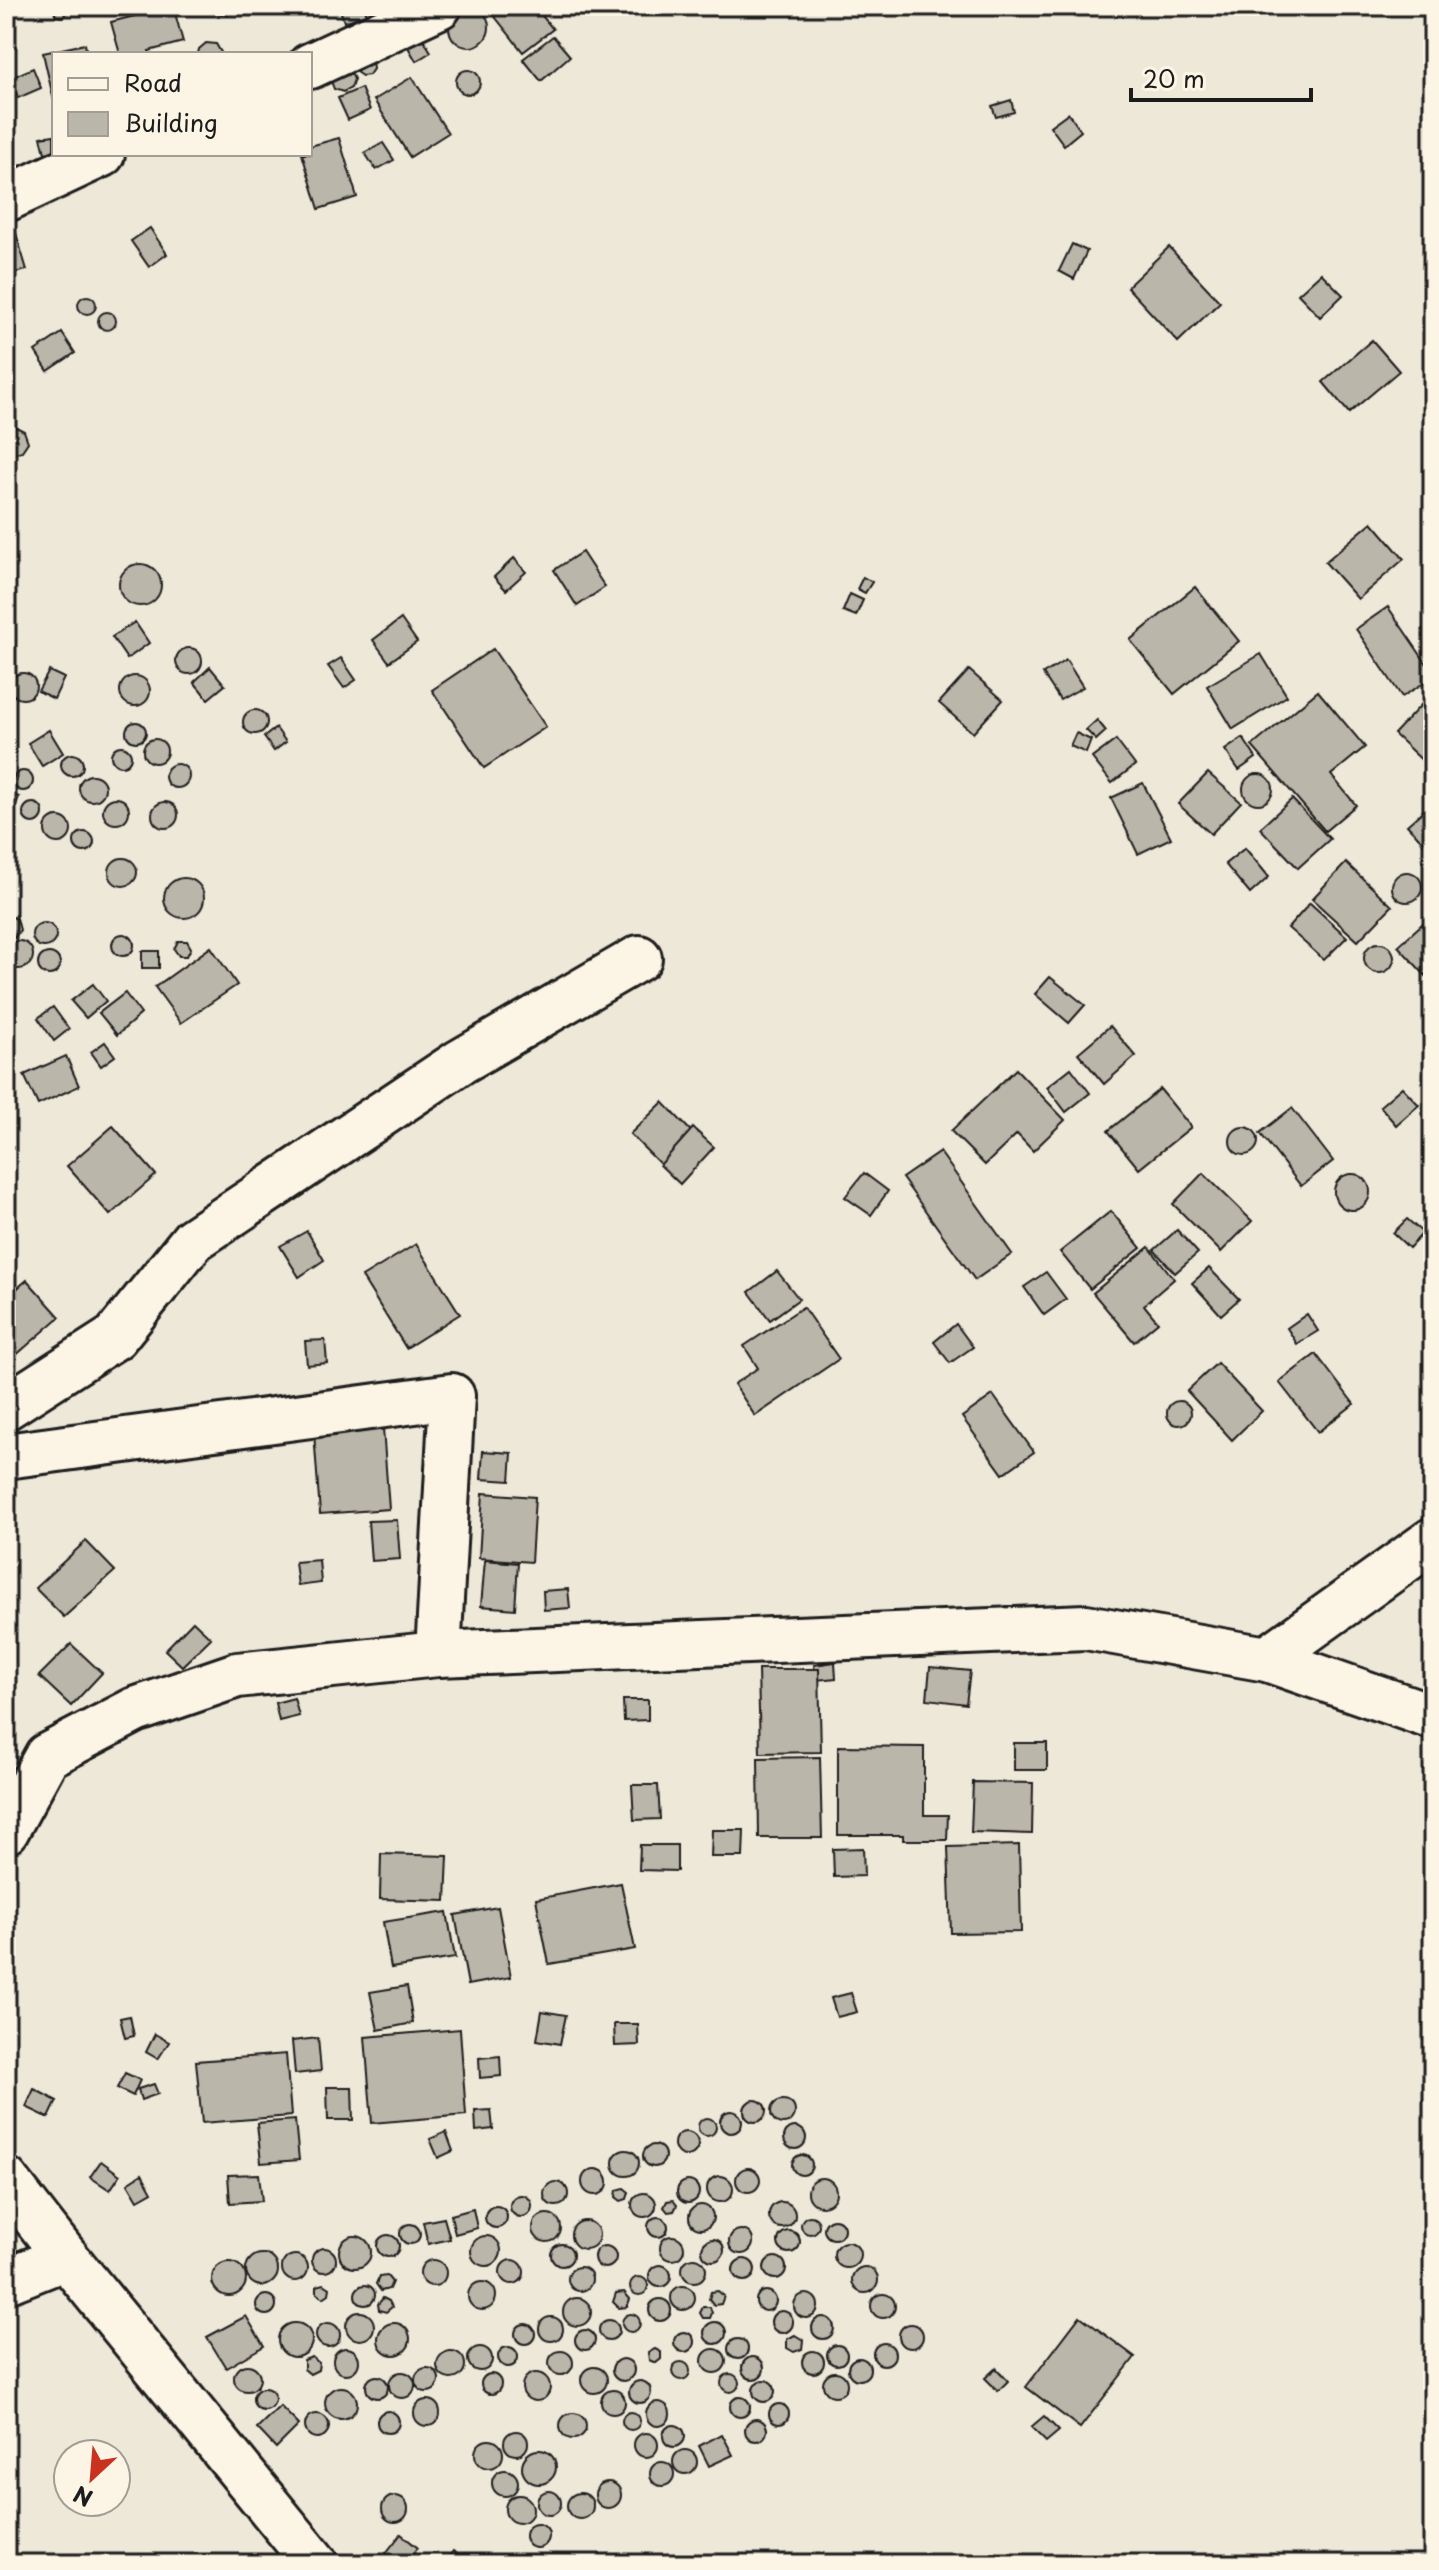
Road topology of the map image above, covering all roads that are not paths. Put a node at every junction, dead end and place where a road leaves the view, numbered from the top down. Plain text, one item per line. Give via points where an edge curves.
1 (439, 6) edge
2 (312, 65) edge
3 (98, 156) edge
4 (6, 199) edge
5 (639, 958) dead end
6 (6, 1407) edge
7 (6, 1456) edge
8 (1433, 1540) edge
9 (438, 1654) junction
10 (1267, 1659) junction
11 (1433, 1717) edge
12 (6, 1831) edge
13 (6, 2180) edge
14 (66, 2257) junction
15 (6, 2281) edge
16 (316, 2564) edge

1 - 2 street
3 - 4 street
5 - 6 street via 460,1062 193,1240 115,1337
7 - 9 street via 452,1396
8 - 10 street
9 - 10 street via 1086,1627
9 - 12 street via 237,1675 135,1710 47,1756
10 - 11 street
13 - 14 street
14 - 15 street
14 - 16 street

